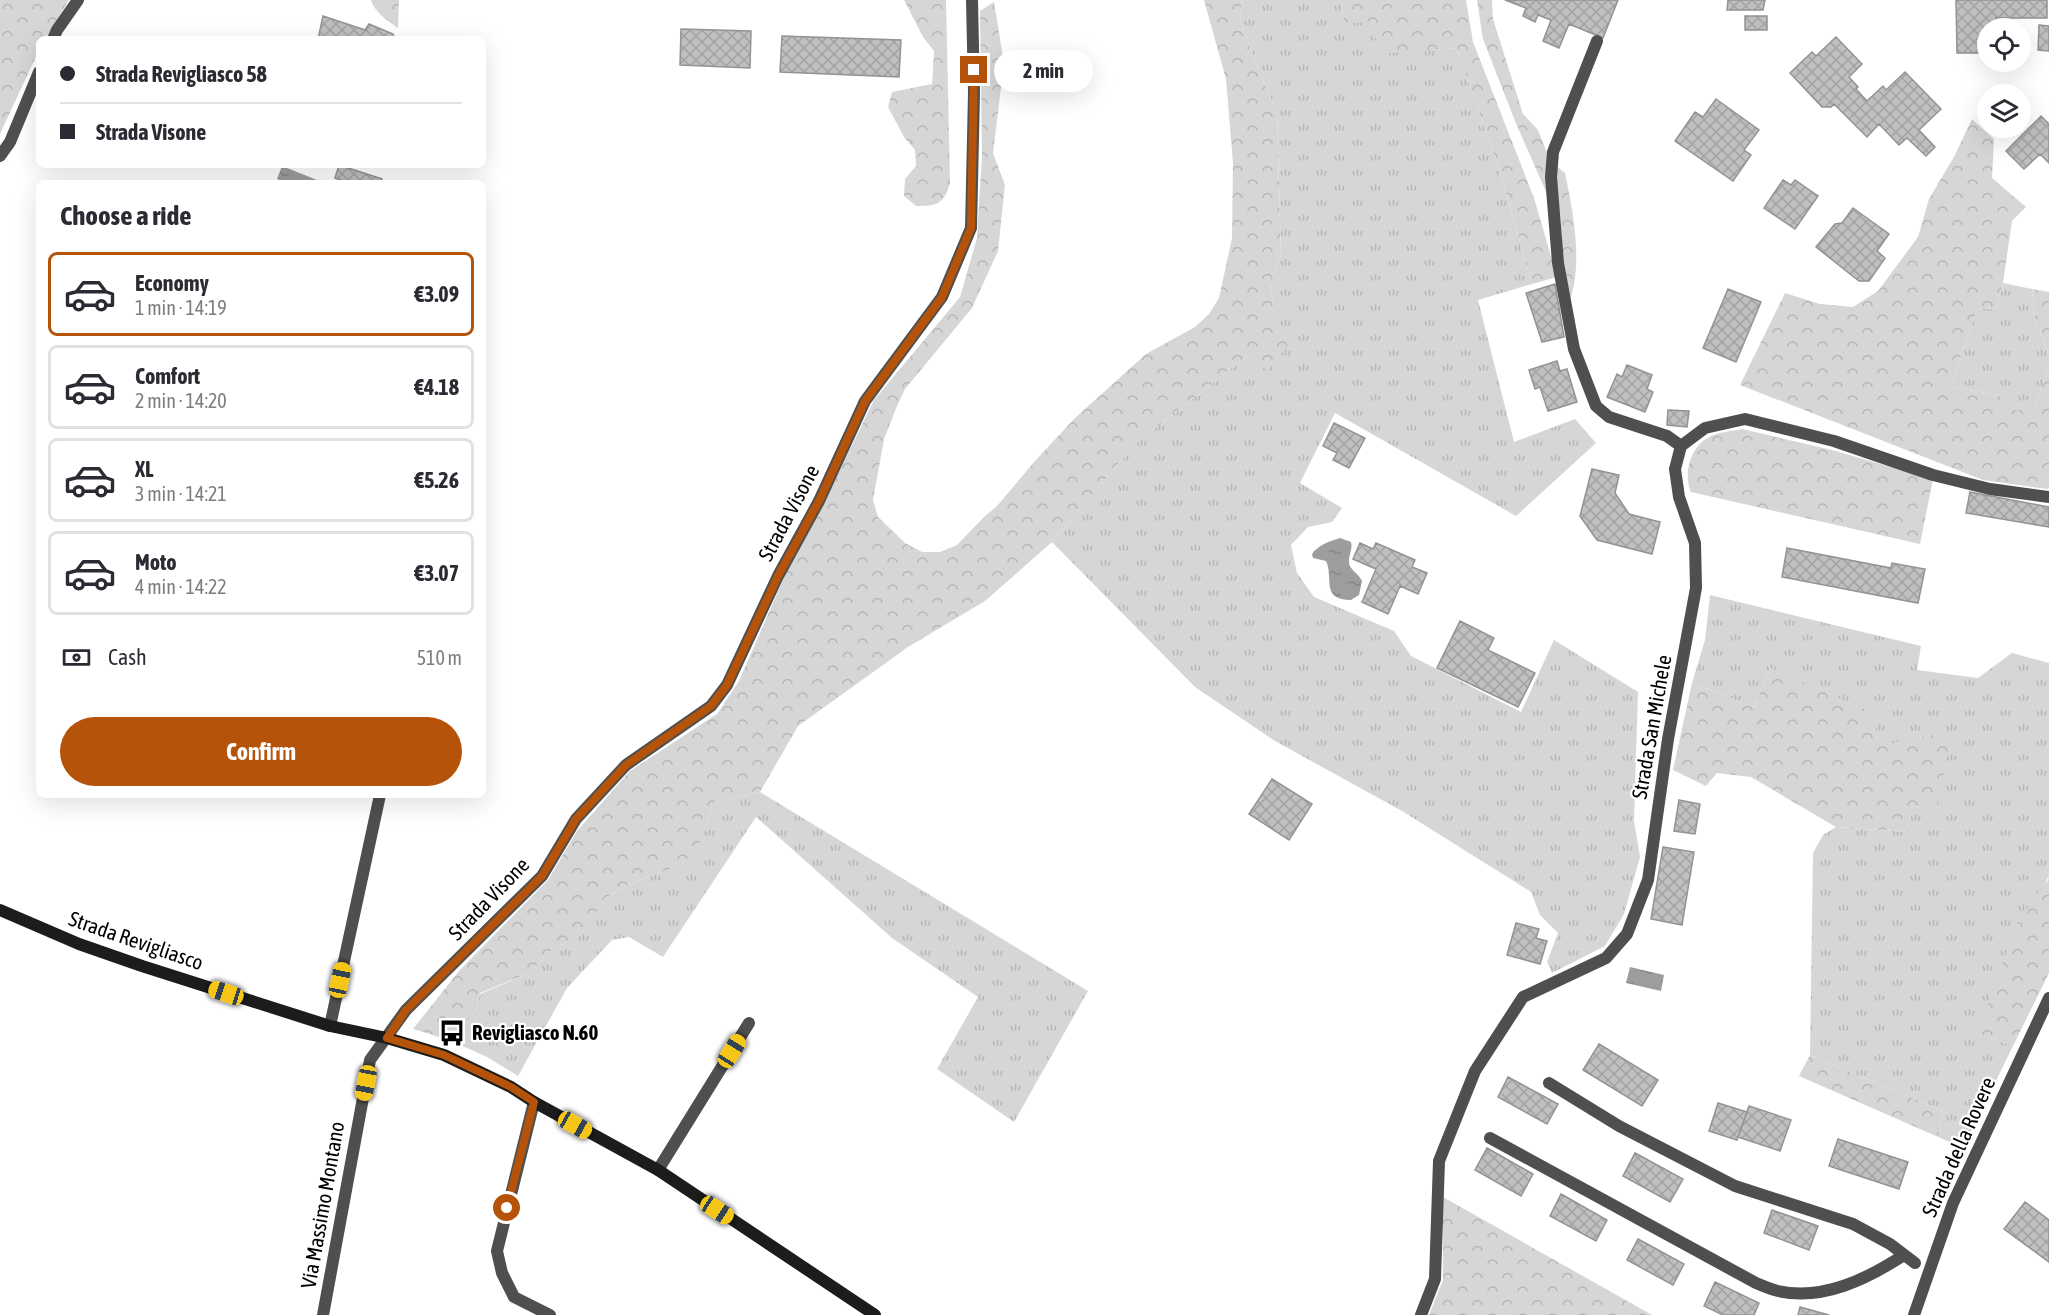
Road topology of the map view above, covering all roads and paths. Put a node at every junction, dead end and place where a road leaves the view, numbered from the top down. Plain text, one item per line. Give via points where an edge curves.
1 (78, 0) edge
2 (972, 0) edge
3 (54, 36) edge
4 (1597, 41) dead end
5 (36, 79) edge
6 (0, 156) edge
7 (1681, 446) junction
8 (2049, 497) edge
9 (379, 798) edge
10 (0, 910) edge
11 (2049, 998) edge
12 (749, 1023) dead end
13 (330, 1026) junction
14 (387, 1038) junction
15 (1549, 1083) dead end
16 (534, 1102) junction
17 (1490, 1138) dead end
18 (658, 1170) junction
19 (1904, 1255) junction
20 (1915, 1263) dead end
21 (323, 1315) edge
22 (550, 1315) edge
23 (876, 1315) edge
24 (1421, 1315) edge
25 (1914, 1315) edge

1 - 3 street
2 - 14 street, Strada Visone via 971,228 942,297 865,401 727,685 711,706 626,765 576,819 542,876 406,1010
4 - 7 street via 1553,153 1551,177 1558,263 1574,349 1596,406 1609,417 1667,436
5 - 6 street via 10,142
7 - 8 street via 1705,428 1745,419 1834,441 1933,475 1990,489
7 - 24 street, Strada San Michele via 1675,469 1679,497 1695,543 1696,588 1668,739 1648,880 1627,934 1606,958 1522,997 1475,1071 1439,1161 1435,1279
9 - 13 street
10 - 13 street, Strada Revigliasco via 79,944
11 - 25 street, Strada della Rovere via 1953,1203
12 - 18 street
13 - 14 street, Strada Revigliasco
14 - 16 street, Strada Revigliasco via 444,1055
14 - 21 street, Via Massimo Montano via 370,1060
15 - 19 street via 1619,1126 1735,1186 1853,1224
16 - 18 street, Strada Revigliasco
16 - 22 street via 497,1251 514,1297
17 - 19 street via 1756,1283 1778,1291 1810,1293 1840,1287 1874,1275
18 - 23 street, Strada Revigliasco
19 - 20 street

